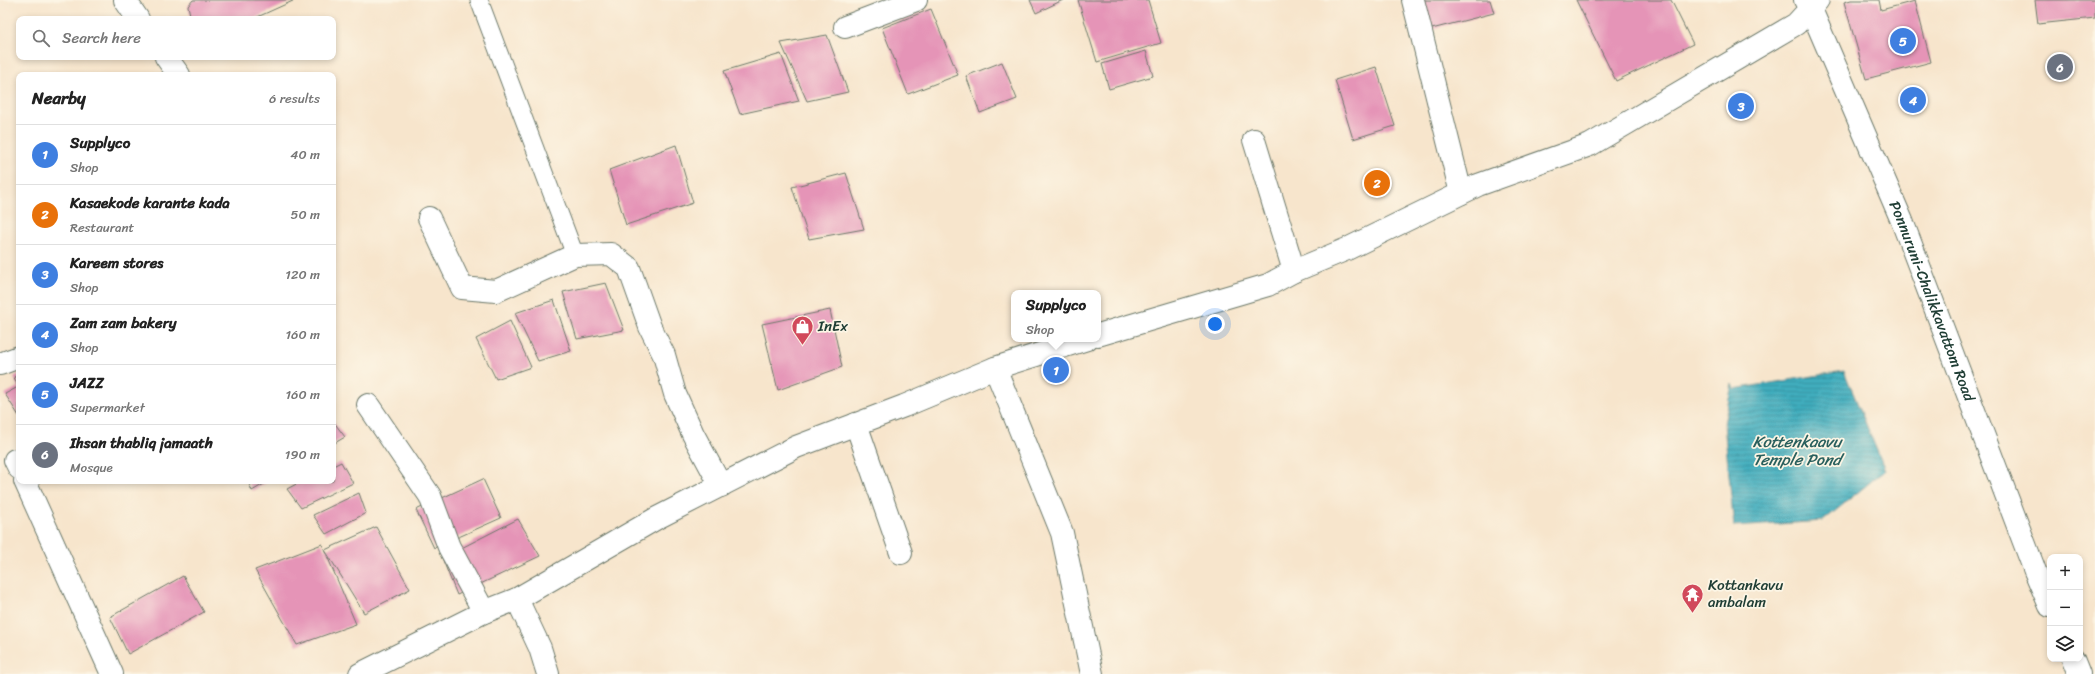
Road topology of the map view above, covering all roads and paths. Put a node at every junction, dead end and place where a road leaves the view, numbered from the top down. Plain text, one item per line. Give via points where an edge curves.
1 (125, 0) edge
2 (479, 0) edge
3 (916, 0) edge
4 (1413, 0) edge
5 (1811, 2) edge
6 (136, 16) edge
7 (845, 27) dead end
8 (168, 60) edge
9 (177, 72) edge
10 (1254, 140) dead end
11 (1461, 193) junction
12 (429, 218) dead end
13 (575, 255) junction
14 (1294, 271) junction
15 (1101, 334) edge
16 (1077, 342) edge
17 (16, 358) edge
18 (0, 364) edge
19 (995, 368) junction
20 (368, 405) dead end
21 (856, 424) junction
22 (26, 484) edge
23 (721, 486) junction
24 (900, 553) dead end
25 (517, 599) junction
26 (2047, 599) edge
27 (484, 612) junction
28 (2074, 662) edge
29 (112, 674) edge
30 (360, 674) edge
31 (548, 674) edge
32 (1092, 674) edge
33 (2079, 674) edge

1 - 6 street
2 - 13 lane
3 - 7 street
4 - 11 street
5 - 11 street via 1796,24 1590,145
5 - 26 street, Ponnuruni-Chalikkavattom Road via 1902,221
8 - 9 street
10 - 14 street
11 - 14 street via 1347,249
12 - 13 street via 462,288 496,291
13 - 23 street via 611,254 629,268 650,327 664,356 675,394
14 - 15 street via 1268,285
16 - 19 street
17 - 18 street
19 - 21 street
19 - 32 street via 1062,533
20 - 27 street via 430,496 449,547
21 - 23 street via 796,447
21 - 24 street
22 - 29 street
23 - 25 street via 657,518
25 - 27 street
25 - 31 street via 540,648
27 - 30 street
28 - 33 street

